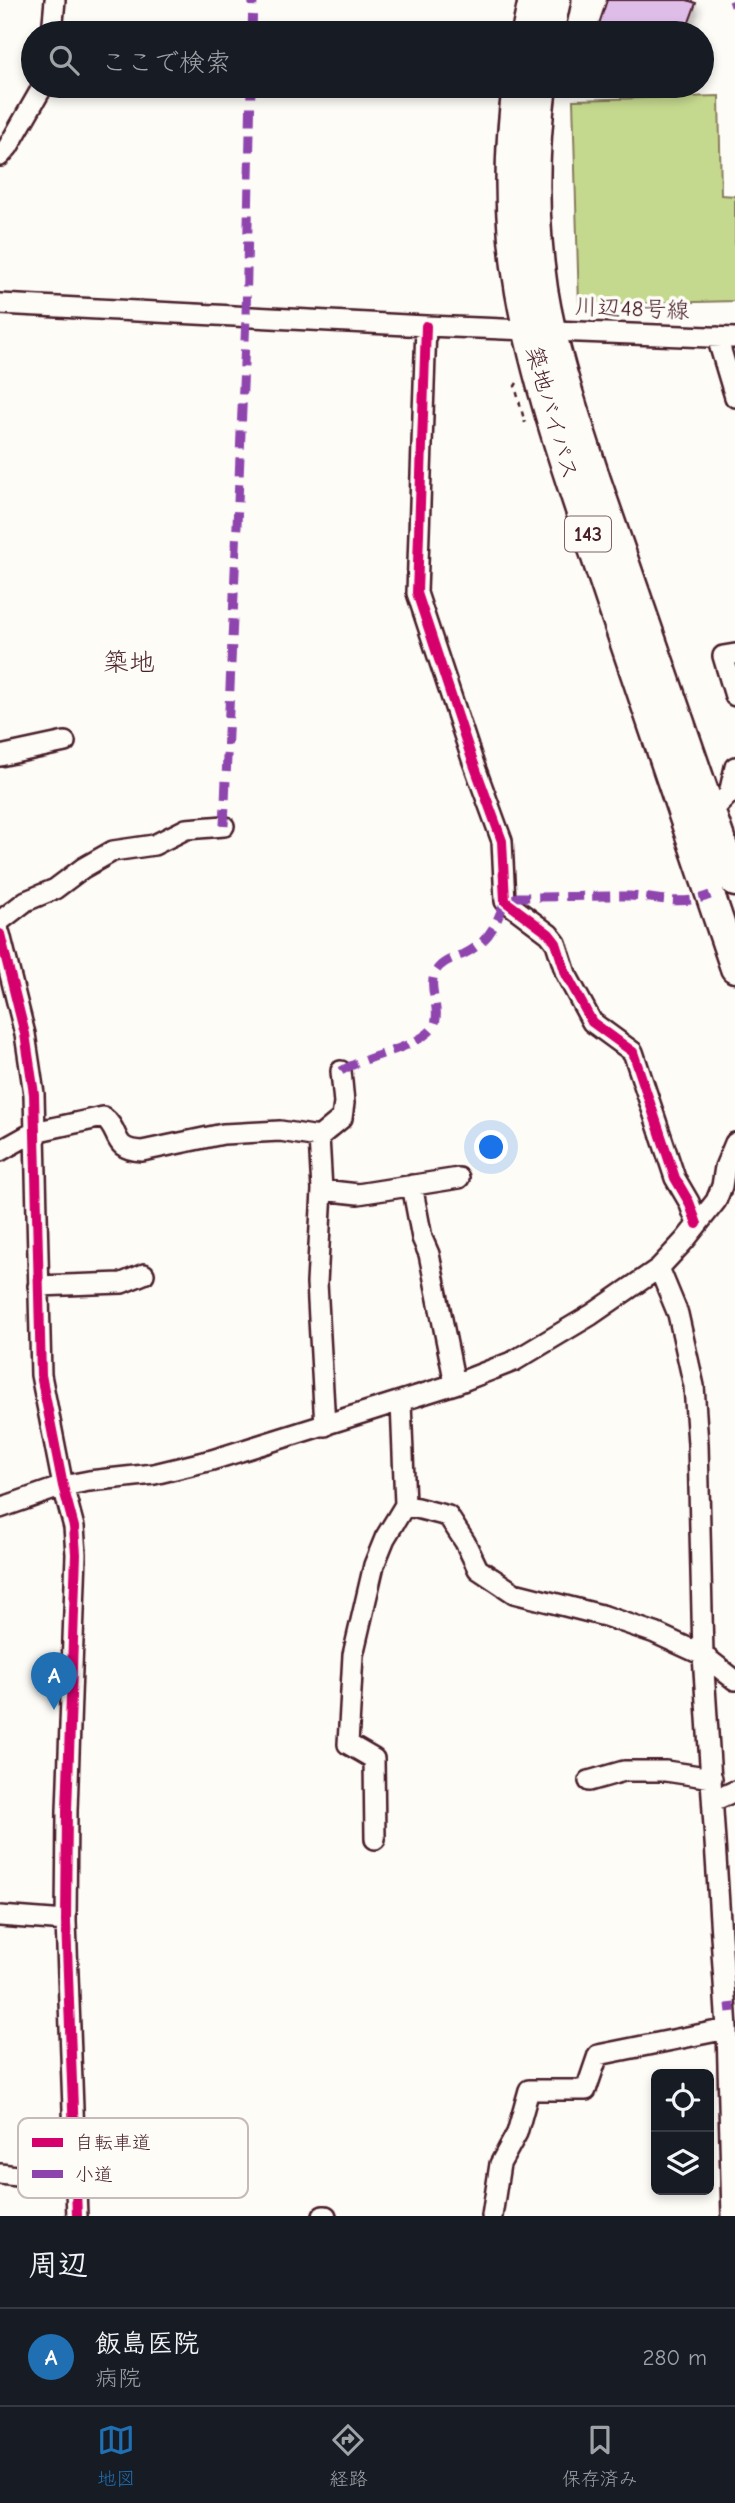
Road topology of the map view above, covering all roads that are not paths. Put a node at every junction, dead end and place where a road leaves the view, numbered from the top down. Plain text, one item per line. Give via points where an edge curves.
1 (55, 0) edge
2 (533, 0) edge
3 (556, 0) edge
4 (53, 21) edge
5 (529, 21) edge
6 (552, 21) edge
7 (36, 98) edge
8 (515, 98) edge
9 (540, 98) edge
10 (0, 156) edge
11 (0, 304) edge
12 (426, 326) junction
13 (540, 329) junction
14 (726, 337) edge
15 (735, 397) edge
16 (735, 653) edge
17 (735, 696) edge
18 (65, 742) dead end
19 (0, 756) edge
20 (735, 767) edge
21 (711, 812) junction
22 (224, 826) dead end
23 (735, 882) edge
24 (0, 921) edge
25 (0, 934) edge
26 (735, 968) edge
27 (341, 1071) dead end
28 (34, 1132) junction
29 (319, 1137) junction
30 (735, 1143) edge
31 (0, 1151) edge
32 (459, 1178) dead end
33 (412, 1185) junction
34 (728, 1185) edge
35 (322, 1190) junction
36 (697, 1224) junction
37 (659, 1268) junction
38 (144, 1274) dead end
39 (38, 1286) junction
40 (455, 1384) junction
41 (401, 1402) junction
42 (325, 1426) junction
43 (63, 1486) junction
44 (405, 1505) junction
45 (0, 1508) edge
46 (703, 1655) junction
47 (735, 1680) edge
48 (712, 1778) junction
49 (589, 1781) dead end
50 (735, 1791) edge
51 (713, 1801) junction
52 (375, 1839) dead end
53 (727, 1888) edge
54 (0, 1916) edge
55 (66, 1921) junction
56 (727, 2029) junction
57 (74, 2118) edge
58 (0, 2174) edge
59 (18, 2176) edge
60 (76, 2198) edge
61 (77, 2216) edge
62 (492, 2216) edge
63 (732, 2216) edge

1 - 4 street
2 - 5 highway
3 - 6 highway
7 - 10 street
8 - 13 highway, 築地バイパス / 143 via 510,192 514,251
9 - 13 highway, 築地バイパス / 143 via 536,168 544,291
11 - 12 street, 川辺48号線
12 - 13 street, 川辺48号線
12 - 36 street via 417,593 502,841 505,901 549,934 592,1022 633,1052 675,1178
13 - 14 street, 川辺48号線
13 - 21 highway, 築地バイパス / 143 via 576,419
13 - 26 highway, 築地バイパス / 143 via 563,460
14 - 15 street
16 - 17 street via 723,656
18 - 19 street
20 - 21 street via 729,794
21 - 23 highway, 築地バイパス / 143
22 - 24 street via 186,829 154,845 113,851
25 - 28 street via 31,1067
27 - 29 street via 342,1118
28 - 29 street via 103,1116 129,1150 223,1134 280,1131
28 - 31 street
28 - 39 street
29 - 35 street
30 - 34 street via 725,1167
32 - 33 street
33 - 35 street via 358,1194
33 - 40 street
34 - 36 street
35 - 42 street via 317,1283
36 - 37 street
37 - 40 street via 514,1361
37 - 46 street via 678,1314 694,1385
38 - 39 street via 122,1283
39 - 43 street via 41,1375
40 - 41 street
41 - 42 street
41 - 44 street
42 - 43 street via 212,1461
43 - 45 street
43 - 55 street via 76,1554
44 - 46 street via 448,1516 478,1569 514,1594 605,1616
44 - 52 street via 374,1565 352,1655 348,1744 374,1759
46 - 47 street
46 - 48 street
48 - 49 street via 624,1771
48 - 51 street
50 - 51 street
51 - 53 street
53 - 56 street
54 - 55 street
55 - 57 street
56 - 62 street via 598,2055 586,2090 529,2090 517,2133 500,2164
56 - 63 street
58 - 59 street
60 - 61 street

